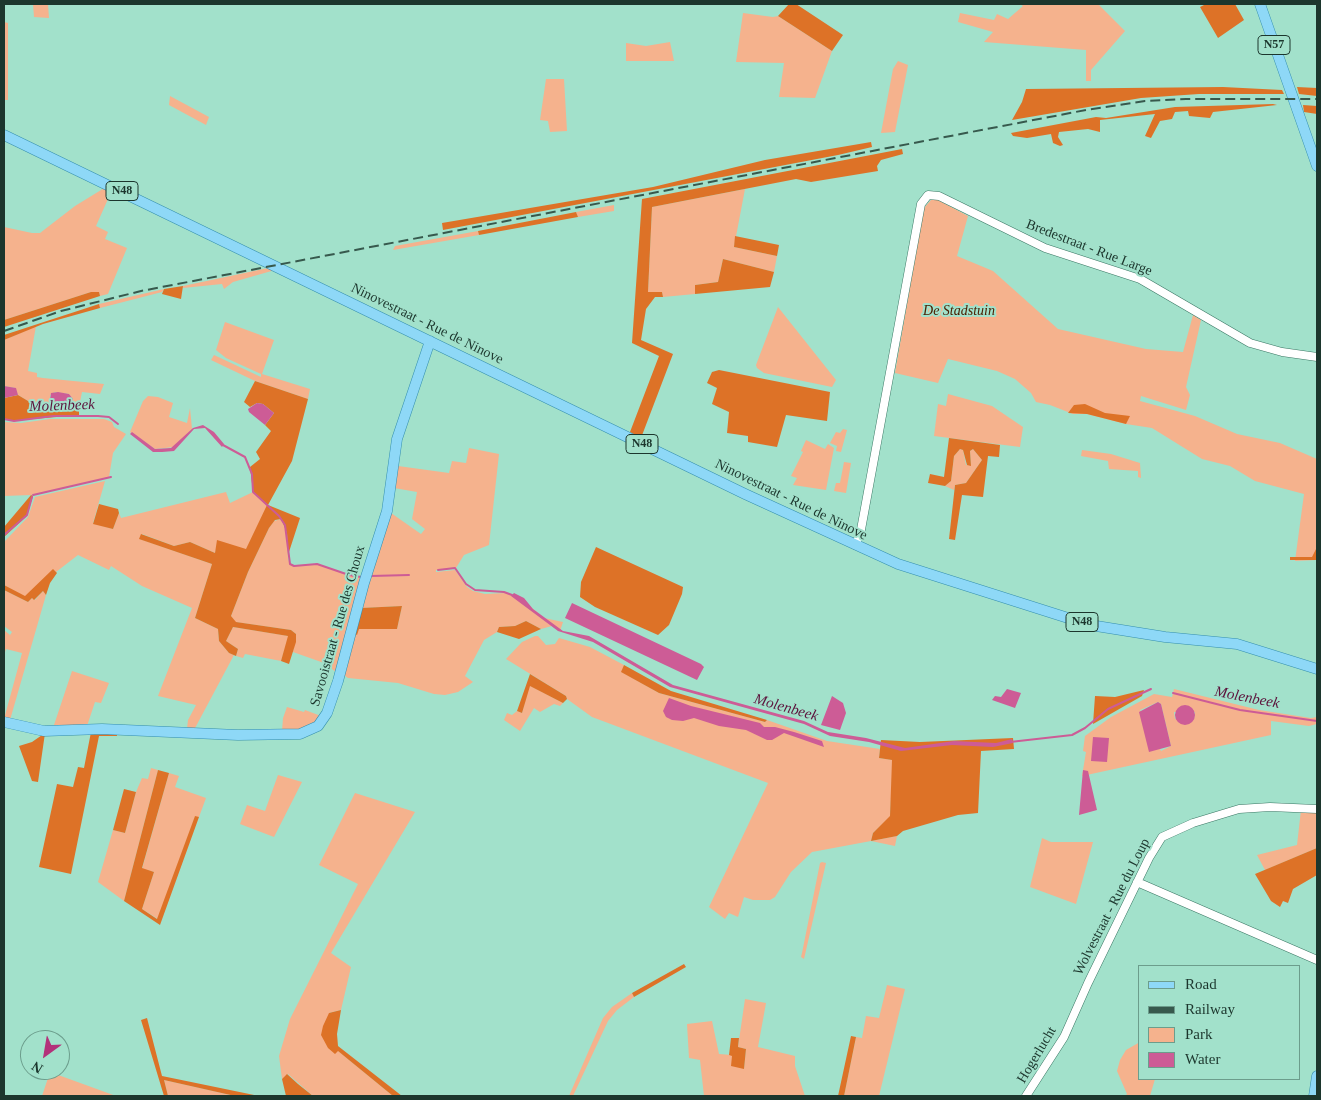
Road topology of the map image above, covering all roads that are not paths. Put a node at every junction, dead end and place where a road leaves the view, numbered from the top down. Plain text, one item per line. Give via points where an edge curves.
1 (1260, 4) edge
2 (4, 135) edge
3 (1317, 166) edge
4 (430, 341) junction
5 (1317, 357) edge
6 (855, 546) junction
7 (1317, 669) edge
8 (4, 722) edge
9 (1317, 809) edge
10 (1138, 882) junction
11 (1317, 960) edge
12 (1069, 1026) joint
13 (1317, 1076) edge
14 (1026, 1096) edge
15 (1314, 1096) edge

1 - 3 main road, N57
2 - 4 main road, Ninovestraat - Rue de Ninove / N48
4 - 6 main road, Ninovestraat - Rue de Ninove / N48
4 - 8 main road, Savooistraat - Rue des Choux via 403,417 387,511 323,722 300,734 261,735 102,729 59,731
5 - 6 street, Bredestraat - Rue Large via 1282,352 1250,342 1152,284 1045,248 934,195 924,198 860,535
6 - 7 main road, Ninovestraat - Rue de Ninove / N48 via 926,575 1090,625 1237,644
9 - 10 street, Wolvestraat - Rue du Loup via 1270,806 1239,809 1166,833
10 - 11 street
10 - 12 street, Wolvestraat - Rue du Loup
12 - 14 street, Hogerlucht
13 - 15 main road

